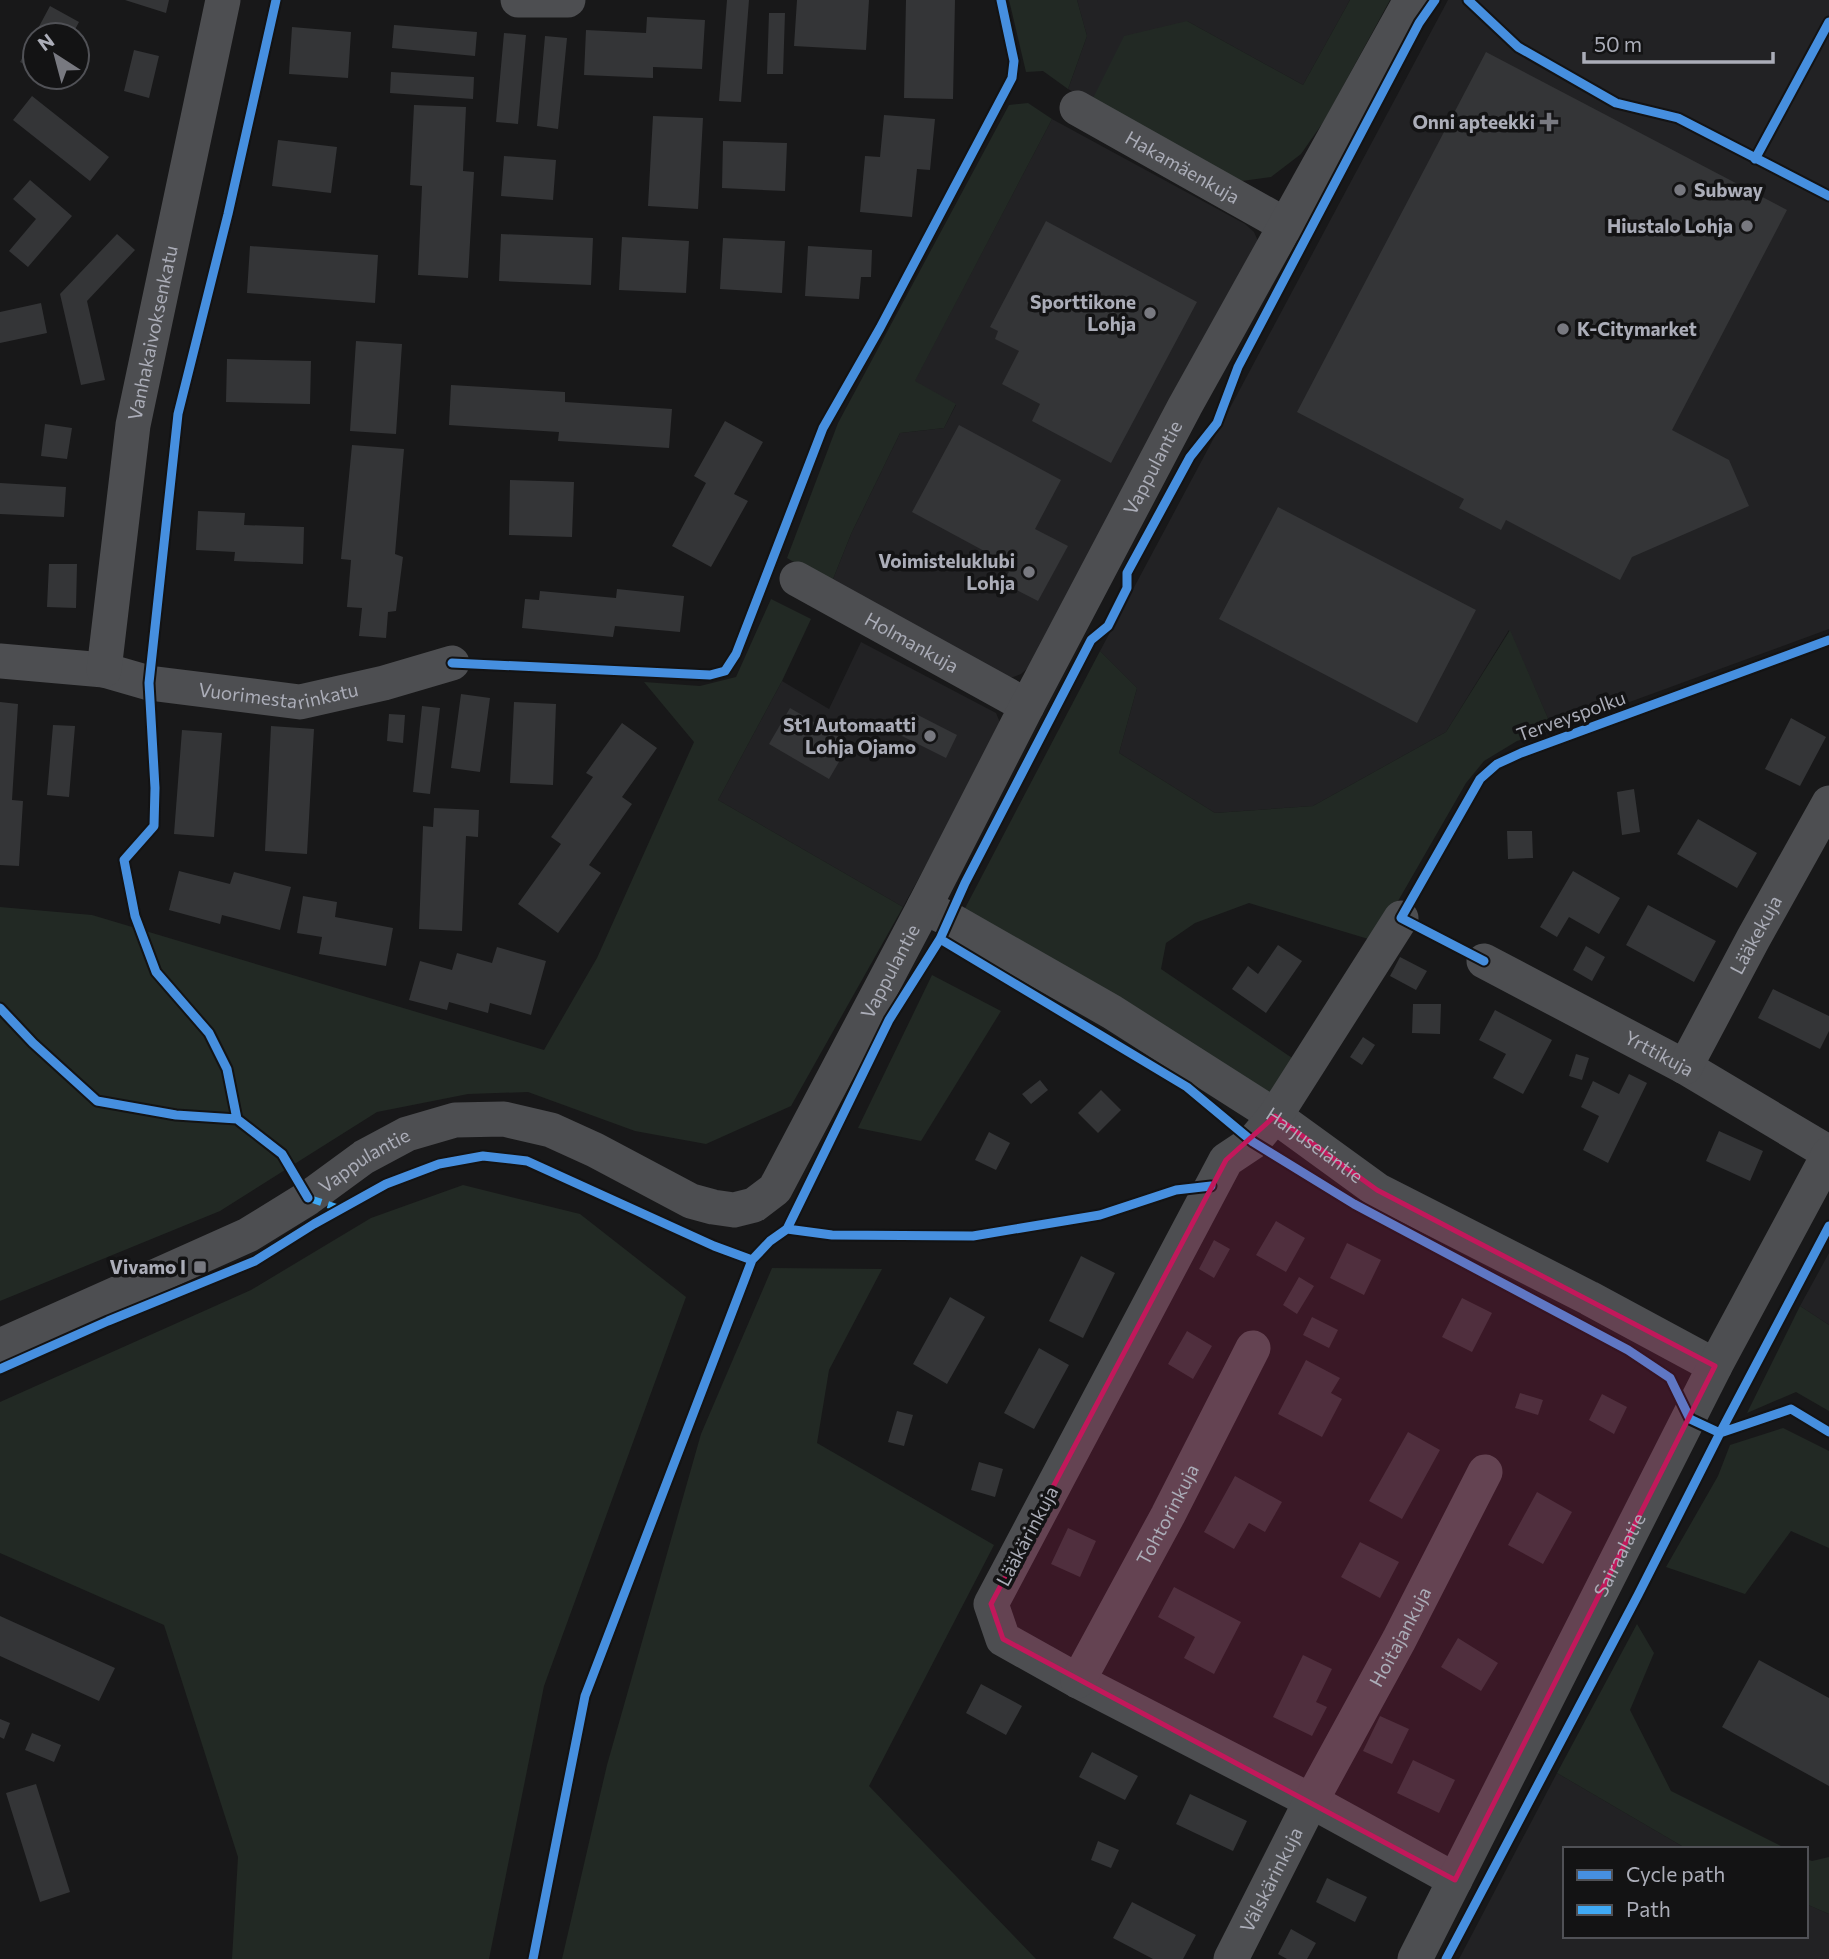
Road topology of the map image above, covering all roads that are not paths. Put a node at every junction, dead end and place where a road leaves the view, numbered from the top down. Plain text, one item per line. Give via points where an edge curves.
1 (223, 0) edge
2 (518, 0) edge
3 (568, 0) edge
4 (1411, 0) edge
5 (1077, 108) dead end
6 (1287, 226) junction
7 (797, 579) dead end
8 (0, 661) edge
9 (452, 663) dead end
10 (104, 670) junction
11 (1027, 706) junction
12 (1829, 803) edge
13 (924, 907) junction
14 (1401, 918) dead end
15 (1484, 961) dead end
16 (1685, 1067) junction
17 (1264, 1129) junction
18 (1829, 1154) edge
19 (0, 1346) edge
20 (1254, 1348) dead end
21 (1716, 1366) junction
22 (1485, 1472) dead end
23 (1078, 1681) junction
24 (1311, 1801) junction
25 (1455, 1880) junction
26 (1231, 1959) edge
27 (1415, 1959) edge

1 - 10 street, Vanhakaivoksenkatu via 133,425
2 - 3 street
4 - 6 street, Vappulantie
5 - 6 street, Hakamäenkuja
6 - 11 street, Vappulantie via 1185,406
7 - 11 street, Holmankuja
8 - 10 street, Vuorimestarinkatu
9 - 10 street, Vuorimestarinkatu via 300,702 149,683
11 - 13 street, Vappulantie
12 - 16 street, Lääkekuja
13 - 17 street, Harjuseläntie via 1112,1012
13 - 19 street, Vappulantie via 775,1189 754,1205 734,1210 691,1201 551,1130 504,1119 455,1120 407,1134 363,1157 248,1235
14 - 17 street
15 - 16 street, Yrttikuja
16 - 18 street, Yrttikuja
17 - 21 street, Harjuseläntie
17 - 23 street, Lääkärinkuja via 1226,1160 1211,1186 991,1604 1003,1639
18 - 21 street, Sairaalatie
20 - 23 street, Tohtorinkuja
21 - 25 street, Sairaalatie
22 - 24 street, Hoitajankuja
23 - 24 street, Lääkärinkuja
24 - 25 street, Lääkärinkuja
24 - 26 street, Välskärinkuja
25 - 27 street, Sairaalatie

